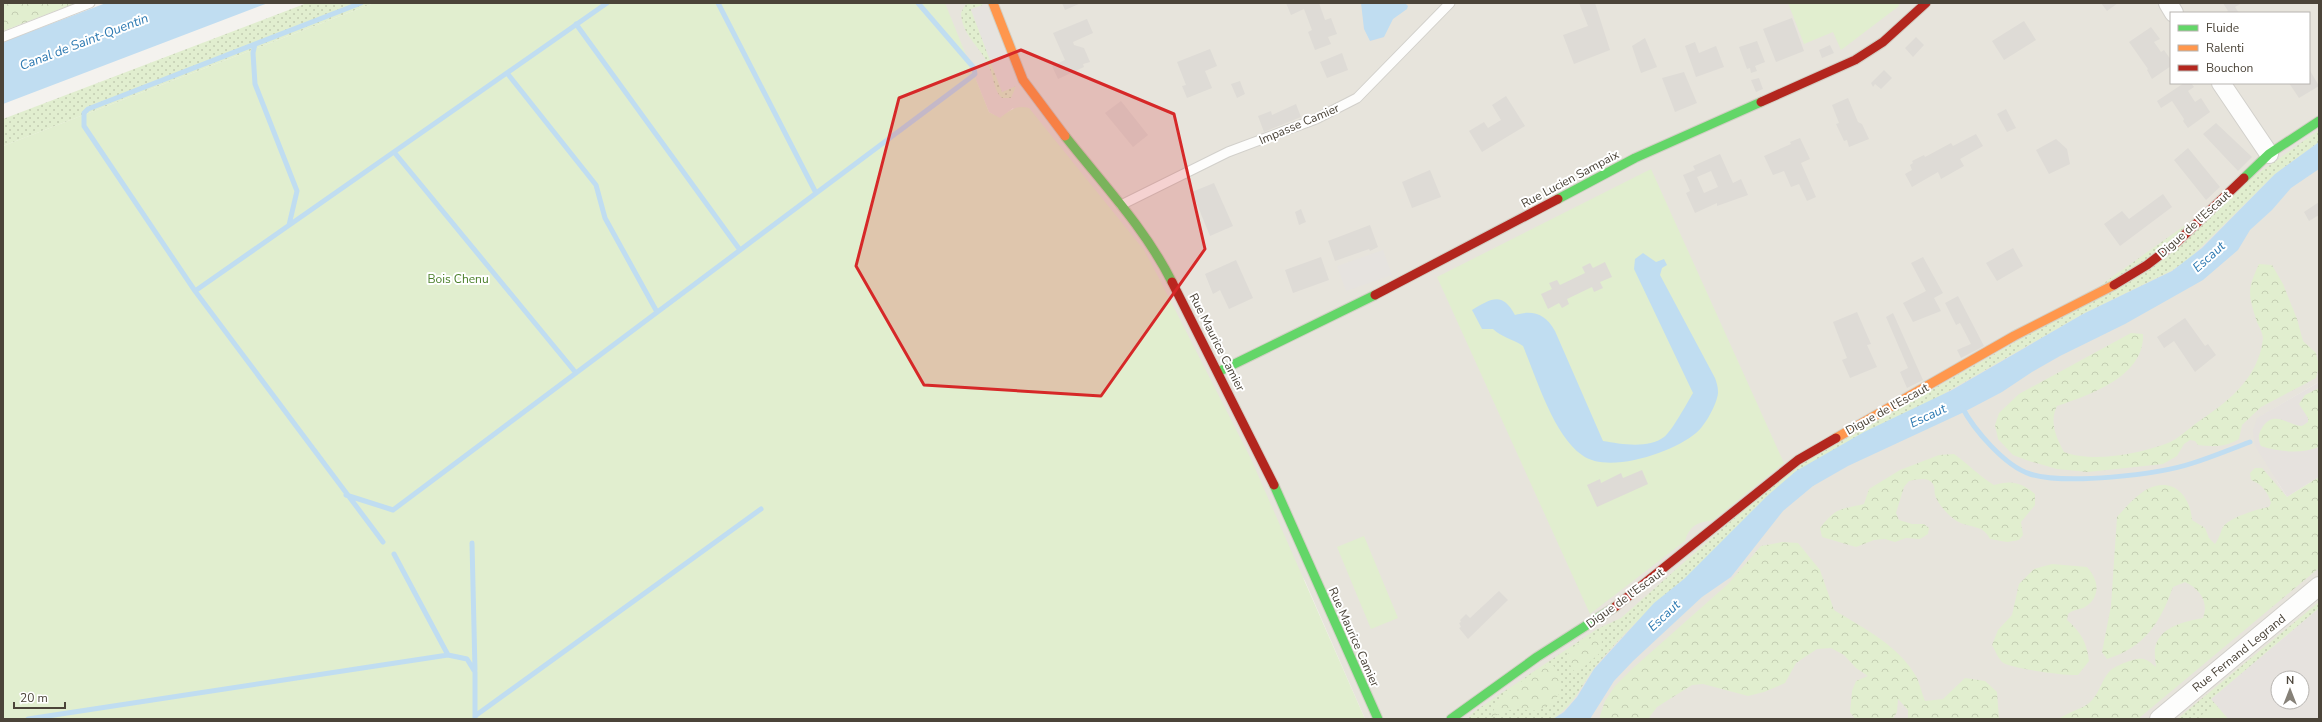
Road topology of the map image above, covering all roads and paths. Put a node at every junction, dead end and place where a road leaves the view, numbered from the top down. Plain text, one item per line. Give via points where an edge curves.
1 (90, 3) edge
2 (993, 3) edge
3 (1450, 3) edge
4 (1926, 3) edge
5 (2168, 3) edge
6 (2173, 12) edge
7 (3, 37) edge
8 (2222, 84) edge
9 (2319, 121) edge
10 (2270, 154) junction
11 (1121, 205) junction
12 (1220, 371) junction
13 (2319, 586) edge
14 (1457, 716) edge
15 (1378, 719) edge
16 (2159, 719) edge

1 - 7 lane
2 - 11 street, Rue Maurice Camier via 1023,80
3 - 11 lane, Impasse Camier via 1357,98 1316,119 1228,152
4 - 12 street, Rue Lucien Sampaix via 1888,38 1855,60 1635,158 1415,275
5 - 6 street
8 - 10 street
9 - 10 street, Digue de l'Escaut
10 - 14 street, Digue de l'Escaut via 2181,238 2147,265 2105,290 2014,336 1798,460 1625,600 1537,657
11 - 12 street, Rue Maurice Camier via 1160,258
12 - 15 street, Rue Maurice Camier via 1261,455
13 - 16 street, Rue Fernand Legrand

